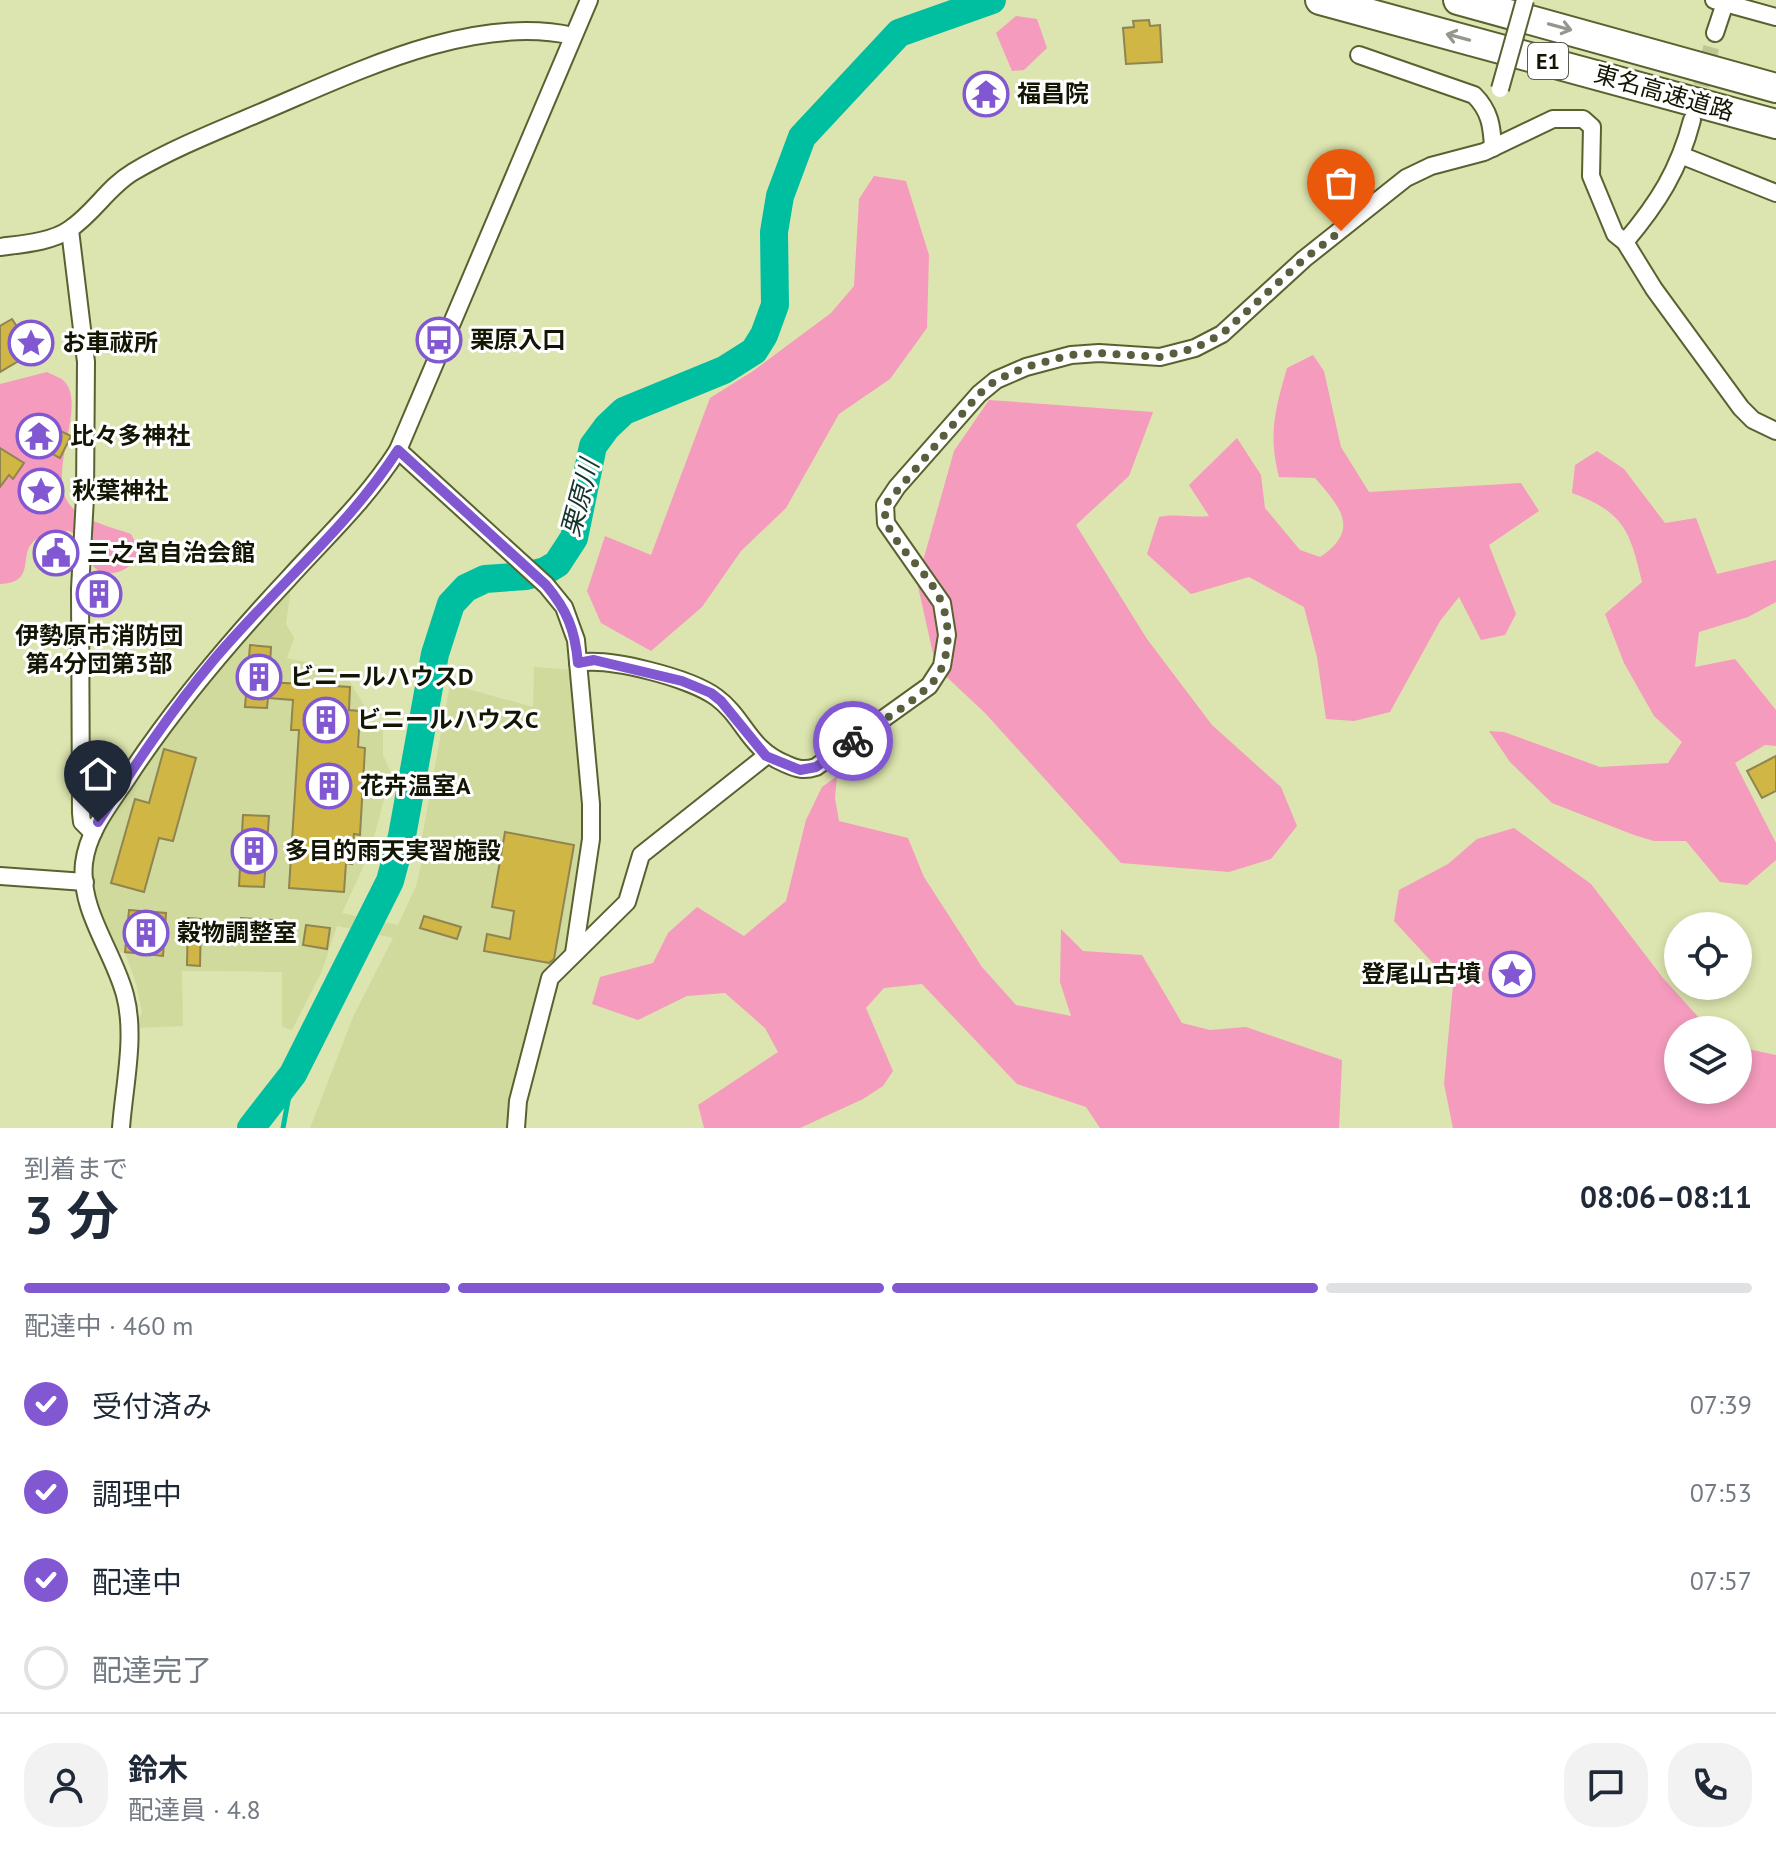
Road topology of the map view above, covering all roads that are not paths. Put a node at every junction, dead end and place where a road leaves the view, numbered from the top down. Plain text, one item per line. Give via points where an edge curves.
1 (589, 0) edge
2 (1320, 0) edge
3 (1458, 0) edge
4 (1525, 0) edge
5 (1722, 1) edge
6 (1776, 17) edge
7 (1715, 33) tunnel mouth
8 (573, 36) junction
9 (1359, 55) dead end
10 (1776, 88) edge
11 (1692, 120) tunnel mouth
12 (1492, 122) junction
13 (1776, 124) edge
14 (1493, 148) junction
15 (1683, 156) junction
16 (1776, 193) edge
17 (70, 230) junction
18 (1625, 242) junction
19 (0, 247) edge
20 (1776, 431) edge
21 (398, 450) junction
22 (578, 663) junction
23 (766, 756) junction
24 (93, 833) junction
25 (0, 876) edge
26 (85, 882) junction
27 (574, 953) junction
28 (121, 1128) edge
29 (516, 1128) edge

1 - 8 street
13 -> 2 highway, 東名高速道路 / E1
3 -> 10 highway, 東名高速道路 / E1
4 - 12 street, bridge
5 - 6 street
5 - 7 street
8 - 17 street via 517,30 389,57 178,148 114,186
8 - 21 street
9 - 12 street via 1474,95
11 - 15 street
12 - 14 street
14 - 18 street via 1553,119 1583,119 1592,127 1591,176 1615,234
14 - 23 street via 1406,178 1304,259 1222,334 1195,348 1160,357 1071,355 1017,371 986,388 885,505 890,532 942,603 947,644 937,676 816,767 800,770
15 - 16 street
15 - 18 street via 1655,206
17 - 19 street
17 - 24 street via 86,362 81,813
18 - 20 street via 1741,408
21 - 22 street via 546,585 572,624
21 - 24 street via 376,485 212,662 143,754
22 - 23 street via 594,660 711,693
22 - 27 street via 591,839
23 - 27 street via 641,855 627,902
24 - 26 street via 84,860
25 - 26 street
26 - 28 street via 89,908 125,996
27 - 29 street via 550,978 521,1086

